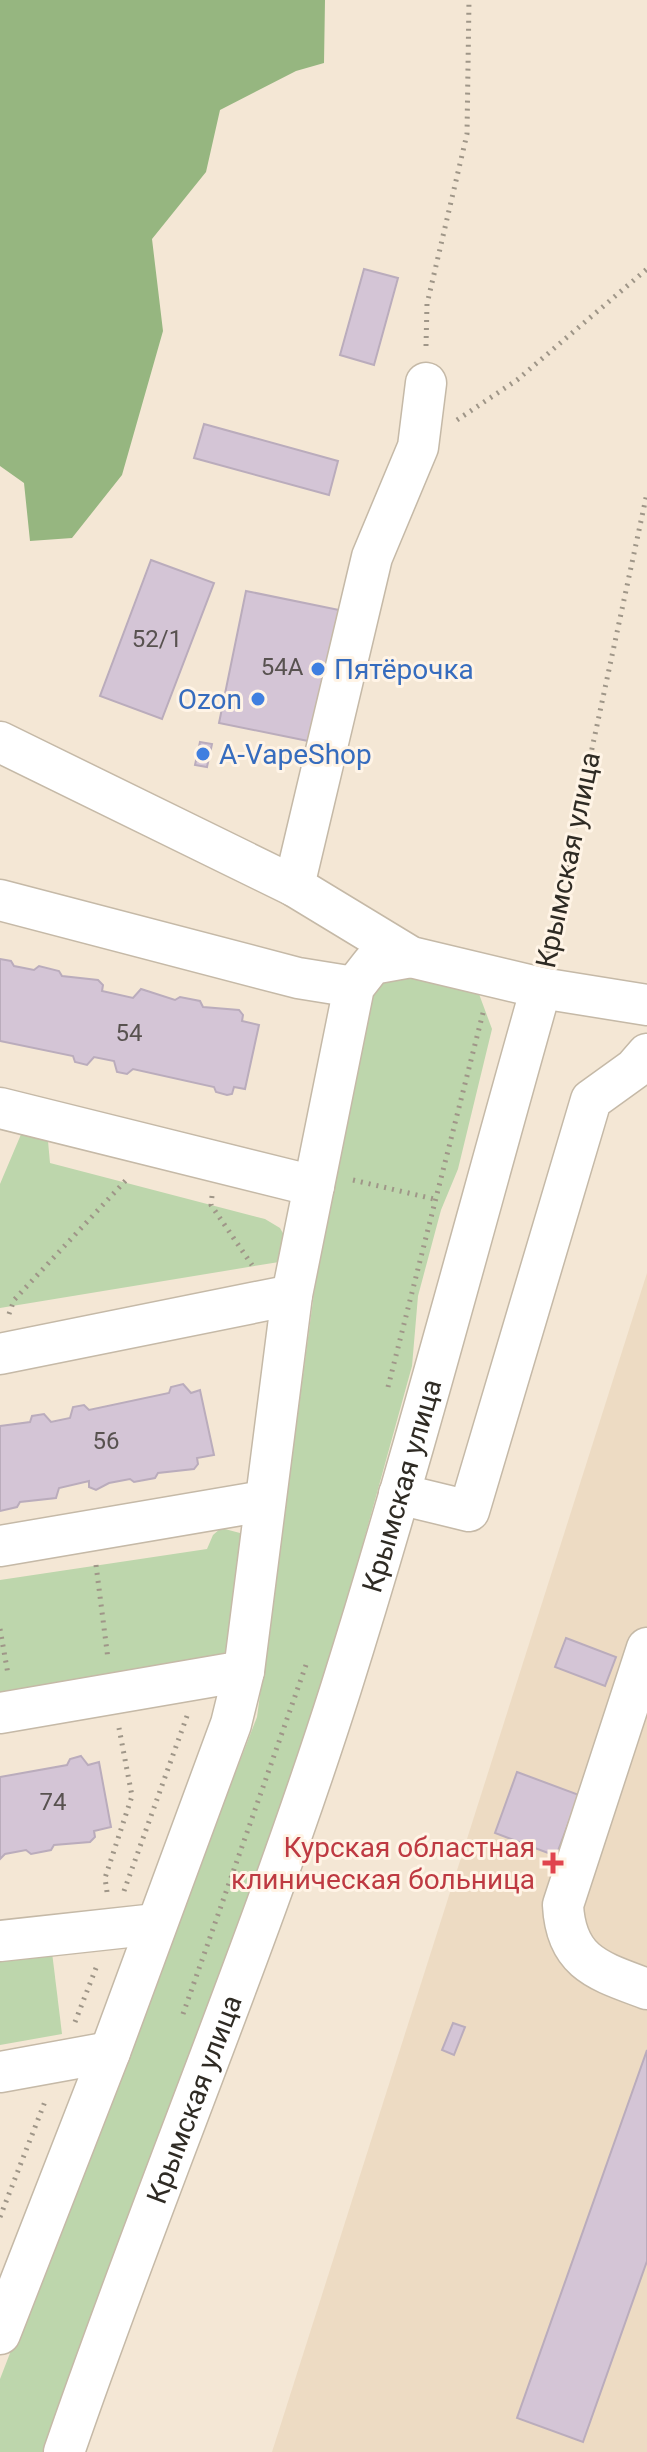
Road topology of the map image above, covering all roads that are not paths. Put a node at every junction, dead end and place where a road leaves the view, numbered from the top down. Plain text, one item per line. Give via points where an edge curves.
1 (426, 383) road end
2 (0, 742) edge
3 (294, 886) junction
4 (0, 900) edge
5 (411, 957) junction
6 (354, 987) junction
7 (541, 988) junction
8 (647, 1005) edge
9 (647, 1054) edge
10 (0, 1108) edge
11 (314, 1186) junction
12 (278, 1298) junction
13 (3, 1338) edge
14 (399, 1494) junction
15 (264, 1501) junction
16 (0, 1546) edge
17 (647, 1648) edge
18 (244, 1671) junction
19 (7, 1712) edge
20 (156, 1924) junction
21 (0, 1941) edge
22 (647, 1989) edge
23 (110, 2052) junction
24 (0, 2072) edge
25 (12, 2275) edge
26 (0, 2334) edge
27 (64, 2452) edge

1 - 3 street via 418,447 372,557
2 - 3 street
3 - 5 street
4 - 6 street via 298,978
5 - 6 street via 372,964
5 - 7 street
6 - 11 street
7 - 8 street
7 - 14 street, Крымская улица
9 - 14 street via 591,1100 469,1511
10 - 11 street
11 - 12 street
12 - 13 street
12 - 15 street
14 - 27 street, Крымская улица via 271,1892
15 - 16 street
15 - 18 street
17 - 22 street via 563,1905 572,1947 588,1964
18 - 19 street
18 - 20 street via 231,1724
20 - 21 street
20 - 23 street
23 - 24 street
23 - 25 street
25 - 26 street

